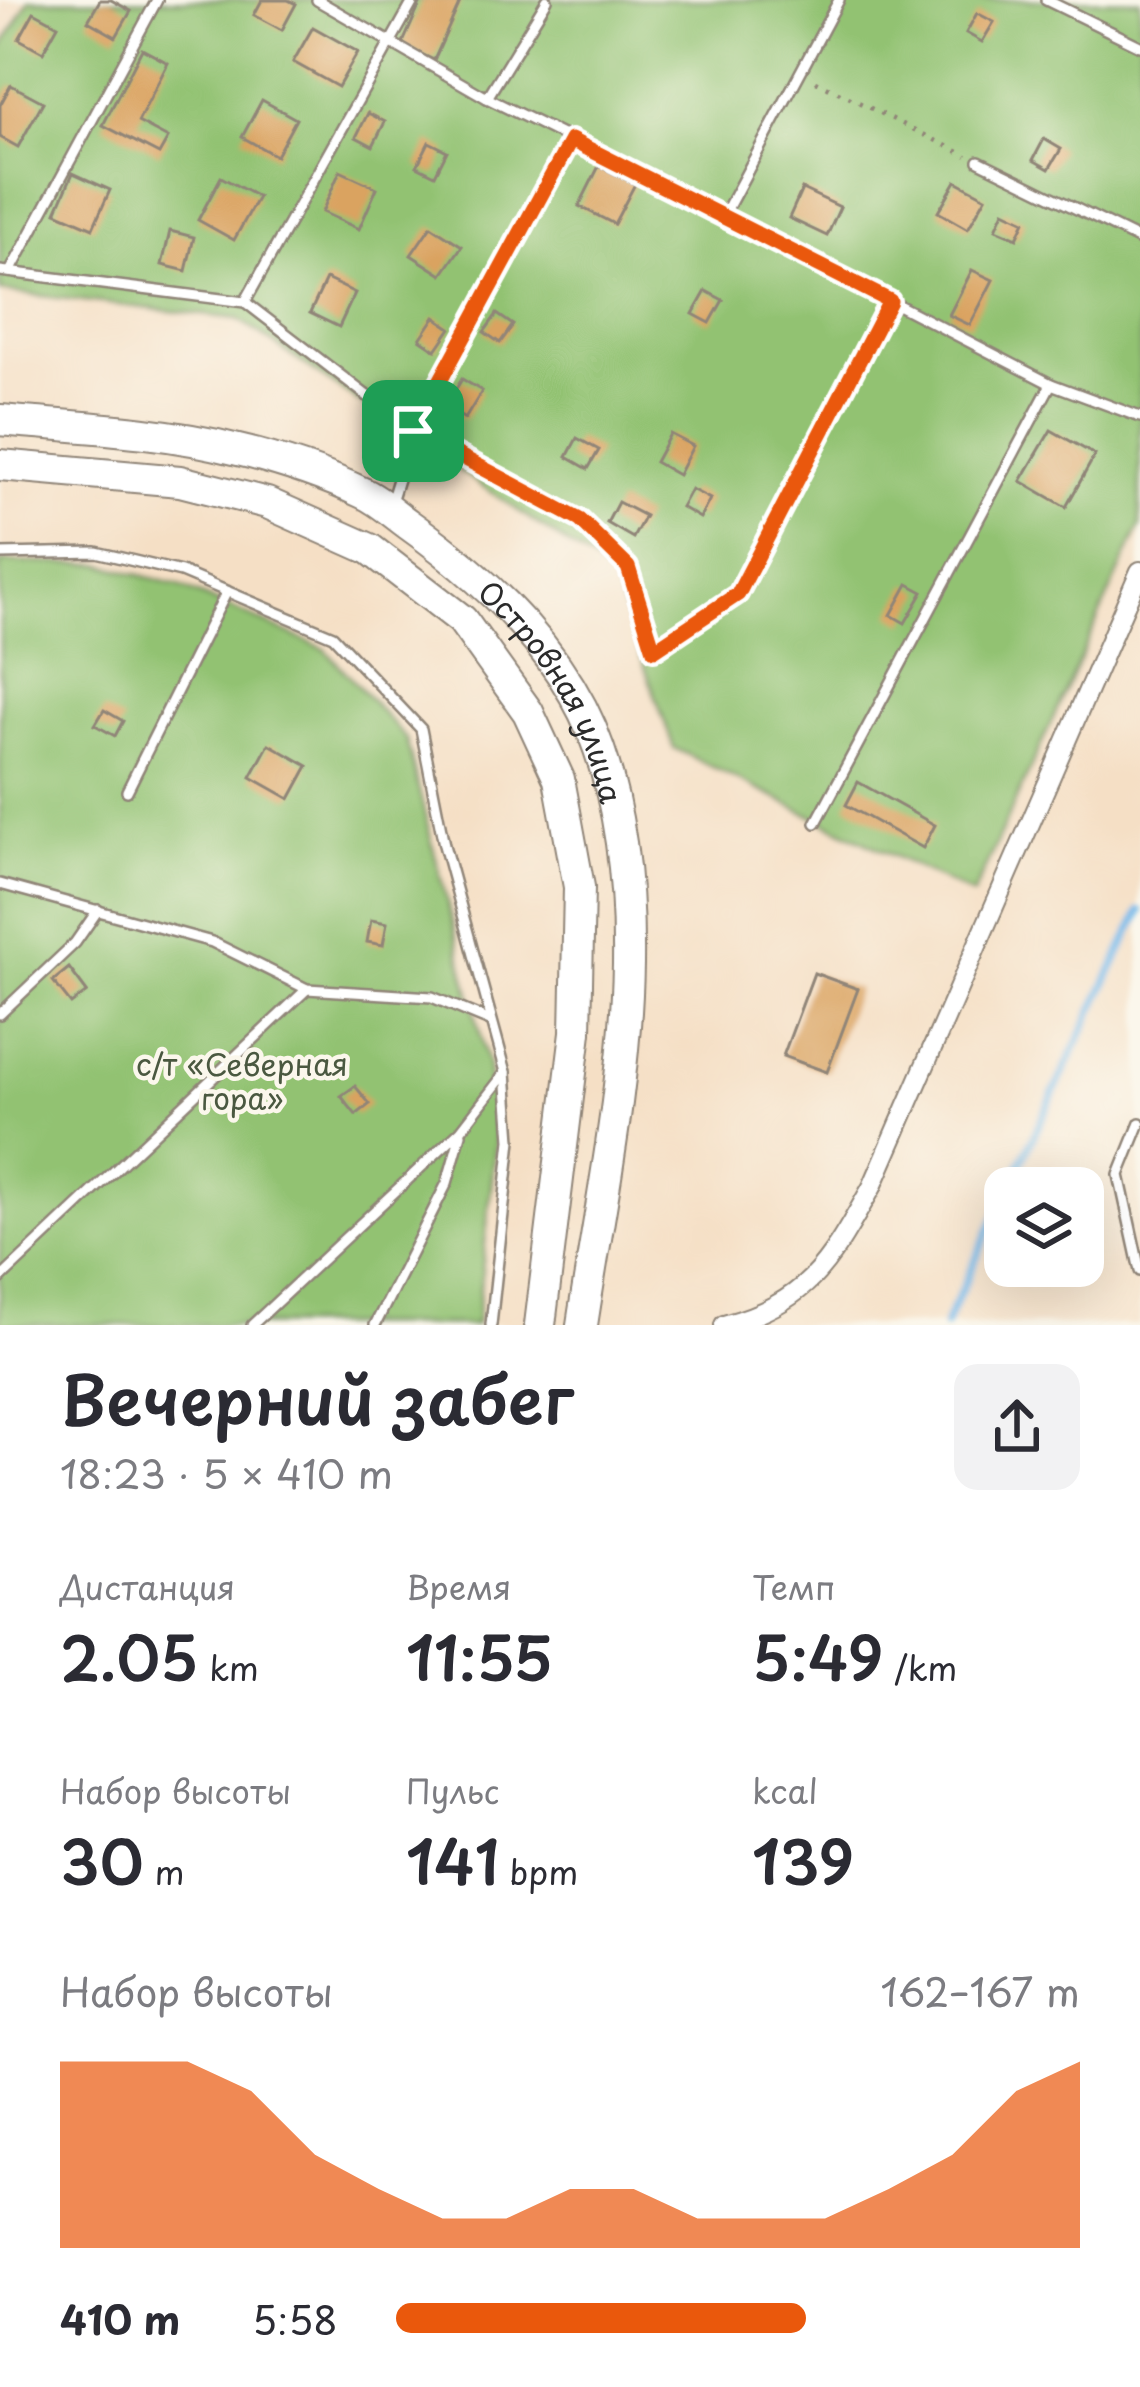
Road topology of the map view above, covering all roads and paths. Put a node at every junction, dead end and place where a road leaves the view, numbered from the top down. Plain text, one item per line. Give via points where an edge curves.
1 (157, 0) edge
2 (317, 0) edge
3 (414, 0) edge
4 (547, 0) edge
5 (839, 0) edge
6 (1046, 0) edge
7 (390, 43) junction
8 (1140, 46) edge
9 (800, 74) junction
10 (487, 98) junction
11 (571, 140) junction
12 (979, 161) joint
13 (724, 215) junction
14 (1140, 240) edge
15 (5, 271) edge
16 (890, 301) junction
17 (245, 302) junction
18 (1051, 384) junction
19 (1140, 417) edge
20 (0, 420) edge
21 (413, 431) junction
22 (0, 465) edge
23 (388, 510) junction
24 (0, 554) edge
25 (1140, 571) edge
26 (227, 591) junction
27 (127, 790) dead end
28 (816, 823) dead end
29 (0, 884) edge
30 (98, 910) junction
31 (307, 988) junction
32 (0, 1014) edge
33 (490, 1021) junction
34 (506, 1072) junction
35 (1140, 1123) edge
36 (461, 1130) junction
37 (1140, 1271) edge
38 (0, 1279) edge
39 (252, 1325) edge
40 (375, 1325) edge
41 (491, 1325) edge
42 (540, 1325) edge
43 (582, 1325) edge
44 (724, 1325) edge

1 - 15 lane
2 - 7 lane
3 - 7 lane
4 - 10 lane
5 - 9 lane
6 - 8 lane
7 - 10 lane
7 - 17 lane
9 - 12 path
9 - 13 lane
10 - 11 lane
11 - 13 lane
11 - 21 lane
12 - 14 lane
13 - 16 lane
15 - 17 lane
16 - 18 lane
16 - 21 lane via 738,594 654,650 628,567 580,520
17 - 21 lane
18 - 19 lane
18 - 28 lane
20 - 23 main road, Островная улица via 232,448 366,494
21 - 23 lane
22 - 42 main road, Островная улица via 180,481 267,502 370,549 462,620 528,712 559,779 579,887 577,1032
23 - 43 main road, Островная улица via 504,601 577,699 610,790 628,965
24 - 26 lane via 96,553
25 - 44 street via 872,1187 831,1260 797,1295
26 - 27 lane
26 - 33 lane via 333,636 422,729
29 - 30 lane
30 - 31 lane via 212,942
30 - 32 lane
31 - 33 lane via 432,997
31 - 38 lane
33 - 34 lane
34 - 36 lane
34 - 41 lane via 511,1140
35 - 37 lane via 1119,1175
36 - 39 lane
36 - 40 lane via 447,1183

